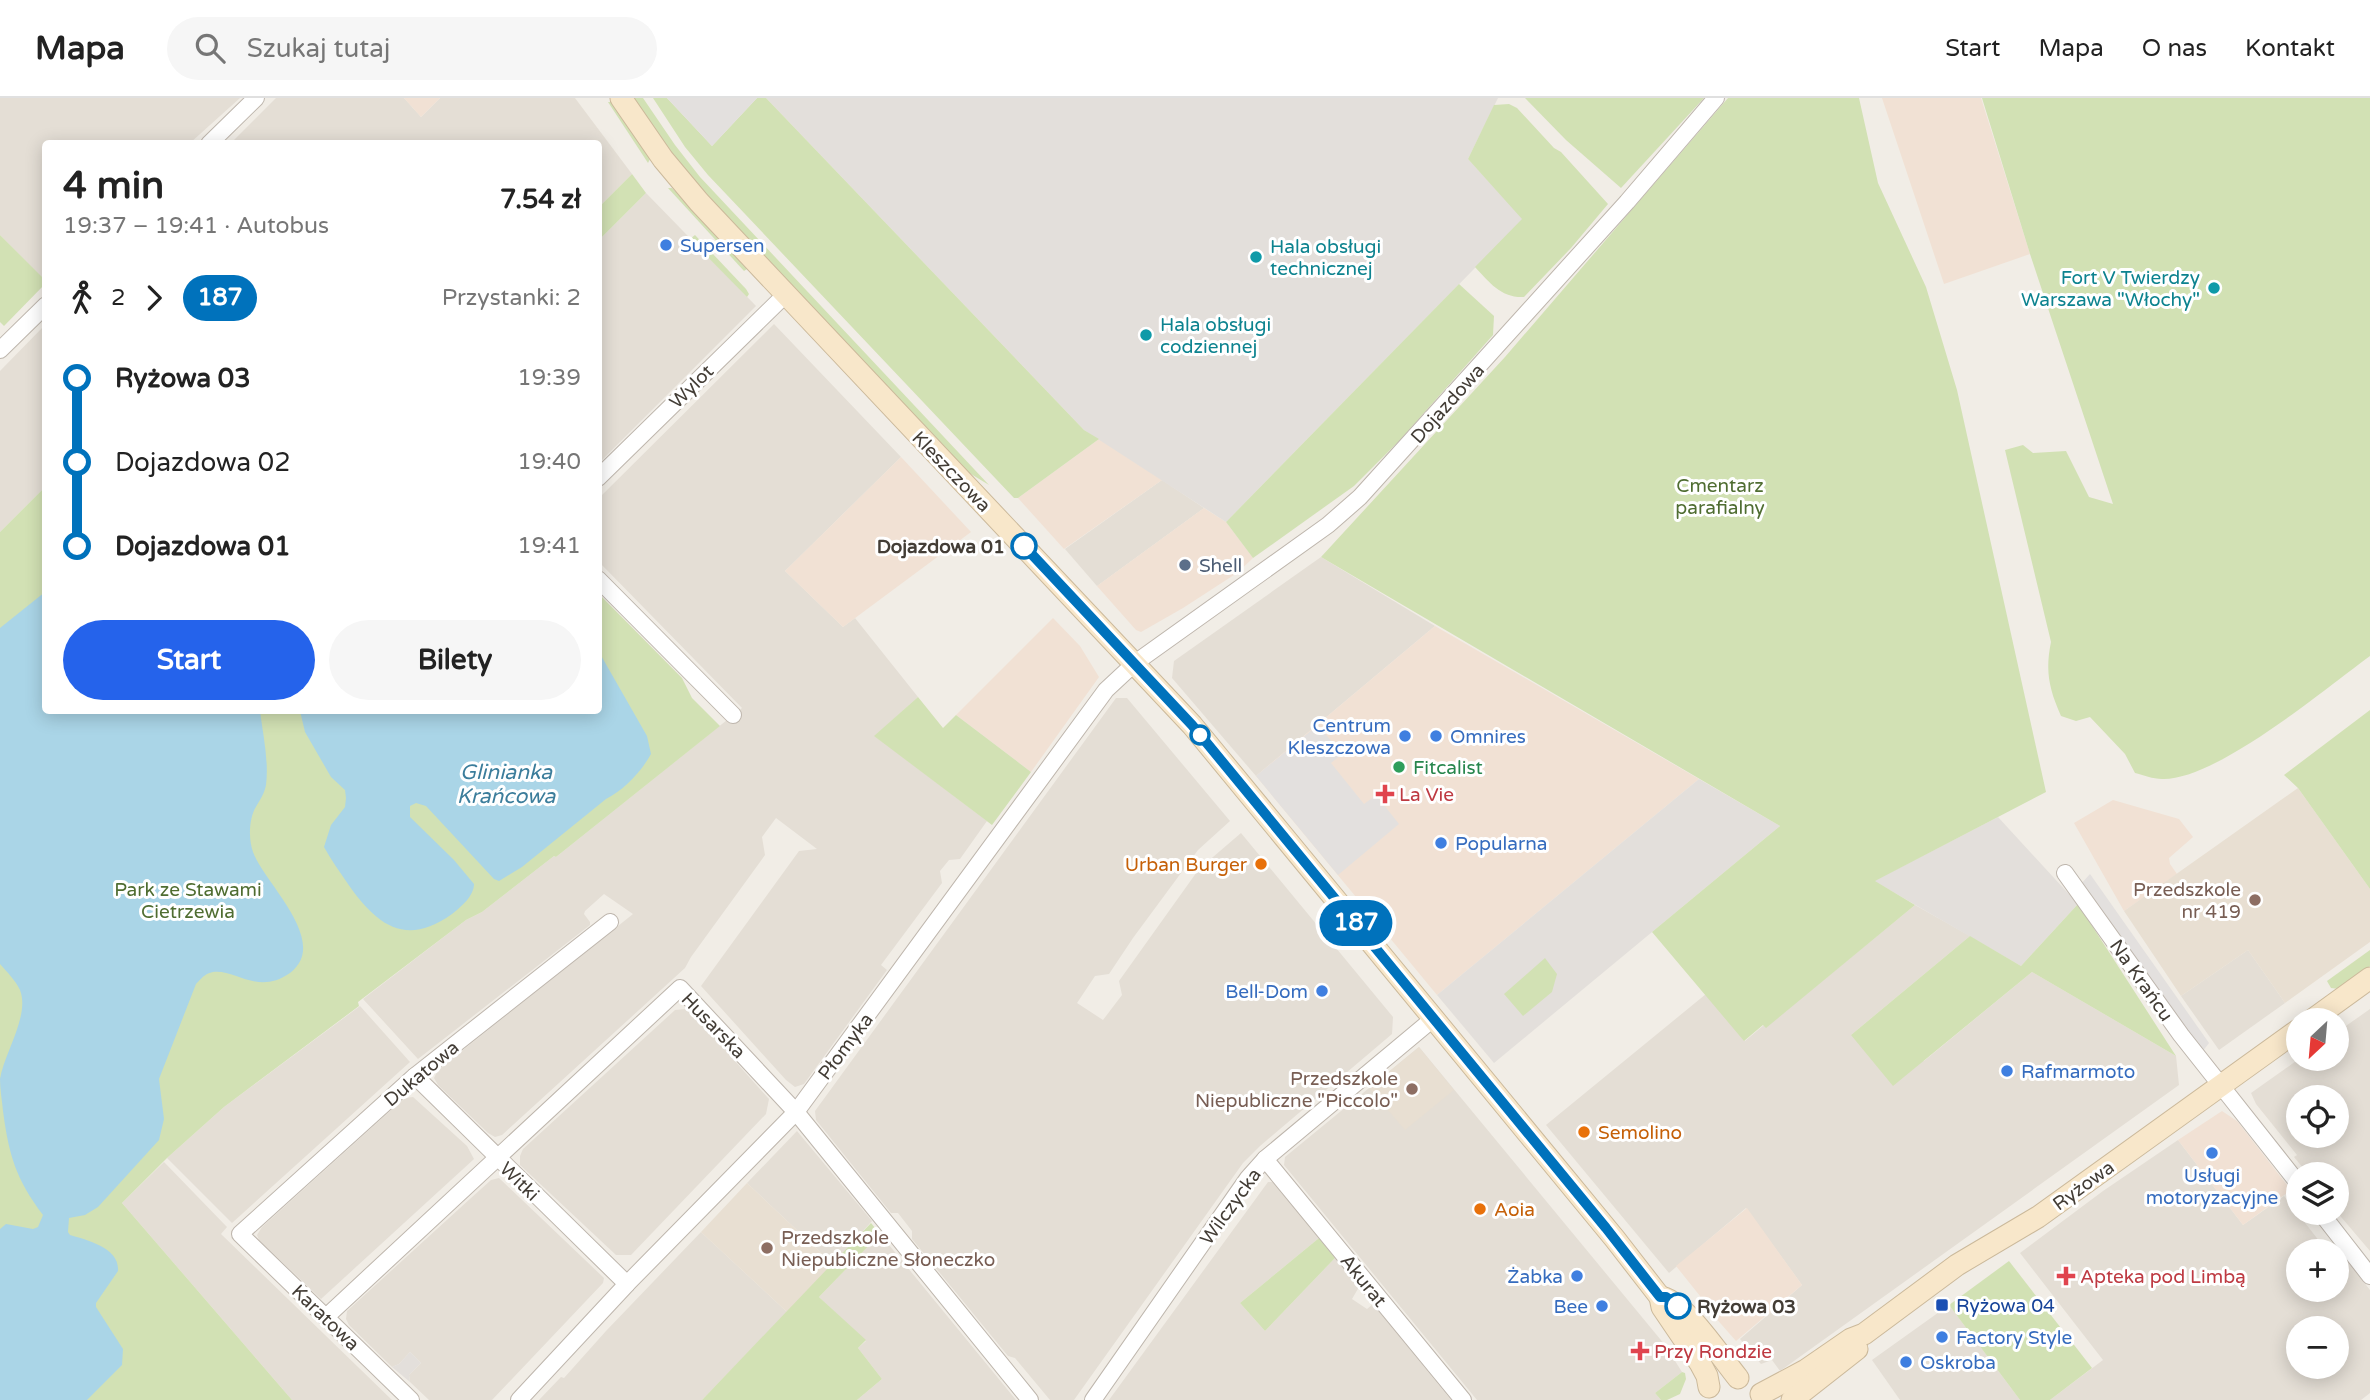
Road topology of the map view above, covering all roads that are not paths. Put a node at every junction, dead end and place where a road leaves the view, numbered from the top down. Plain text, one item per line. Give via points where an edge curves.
1 (256, 98) edge
2 (621, 98) edge
3 (1716, 98) edge
4 (213, 140) edge
5 (785, 295) junction
6 (42, 309) edge
7 (0, 350) edge
8 (602, 474) edge
9 (602, 583) edge
10 (1135, 663) junction
11 (733, 715) dead end
12 (2065, 873) dead end
13 (610, 922) dead end
14 (2370, 978) edge
15 (2329, 1008) edge
16 (1434, 1018) junction
17 (2286, 1039) edge
18 (415, 1076) junction
19 (2221, 1085) junction
20 (796, 1112) junction
21 (496, 1158) junction
22 (1265, 1159) junction
23 (2286, 1168) edge
24 (2330, 1225) edge
25 (240, 1234) joint
26 (2370, 1276) edge
27 (627, 1284) junction
28 (1660, 1297) junction
29 (326, 1317) junction
30 (1864, 1334) junction
31 (1738, 1378) junction
32 (1705, 1394) edge
33 (1762, 1397) edge
34 (411, 1400) edge
35 (519, 1400) edge
36 (1030, 1400) edge
37 (1093, 1400) edge
38 (1463, 1400) edge
39 (1792, 1400) edge

1 - 4 street
2 - 5 main road, Kleszczowa via 675,175
3 - 10 street, Dojazdowa via 1360,497 1328,525
5 - 8 street, Wylot
5 - 10 main road, Kleszczowa
6 - 7 street
9 - 11 street
10 - 16 main road, Kleszczowa
10 - 20 street, Płomyka via 1114,680 1085,717
12 - 19 street, Na Krańcu
13 - 18 street, Dukatowa
14 - 15 main road
16 - 22 street, Wilczycka
16 - 28 main road, Kleszczowa
17 - 19 main road, Ryżowa
18 - 21 street, Witki
18 - 25 street, Dukatowa
19 - 23 street, Na Krańcu
19 - 30 main road, Ryżowa via 2038,1217 1957,1265
20 - 21 street, Husarska via 680,988
20 - 27 street, Płomyka
20 - 36 street, Husarska
21 - 27 street, Witki
21 - 29 street, Husarska
22 - 37 street, Wilczycka
22 - 38 street, Akurat
24 - 26 street
25 - 29 street, Karatowa
27 - 35 street, Płomyka
28 - 31 main road, Kleszczowa via 1679,1306
28 - 32 main road, Kleszczowa via 1662,1307 1706,1372
29 - 34 street, Karatowa
30 - 33 main road, Ryżowa
30 - 39 main road, Ryżowa via 1848,1358
31 - 32 main road via 1721,1380
31 - 33 main road, Kleszczowa via 1751,1383

